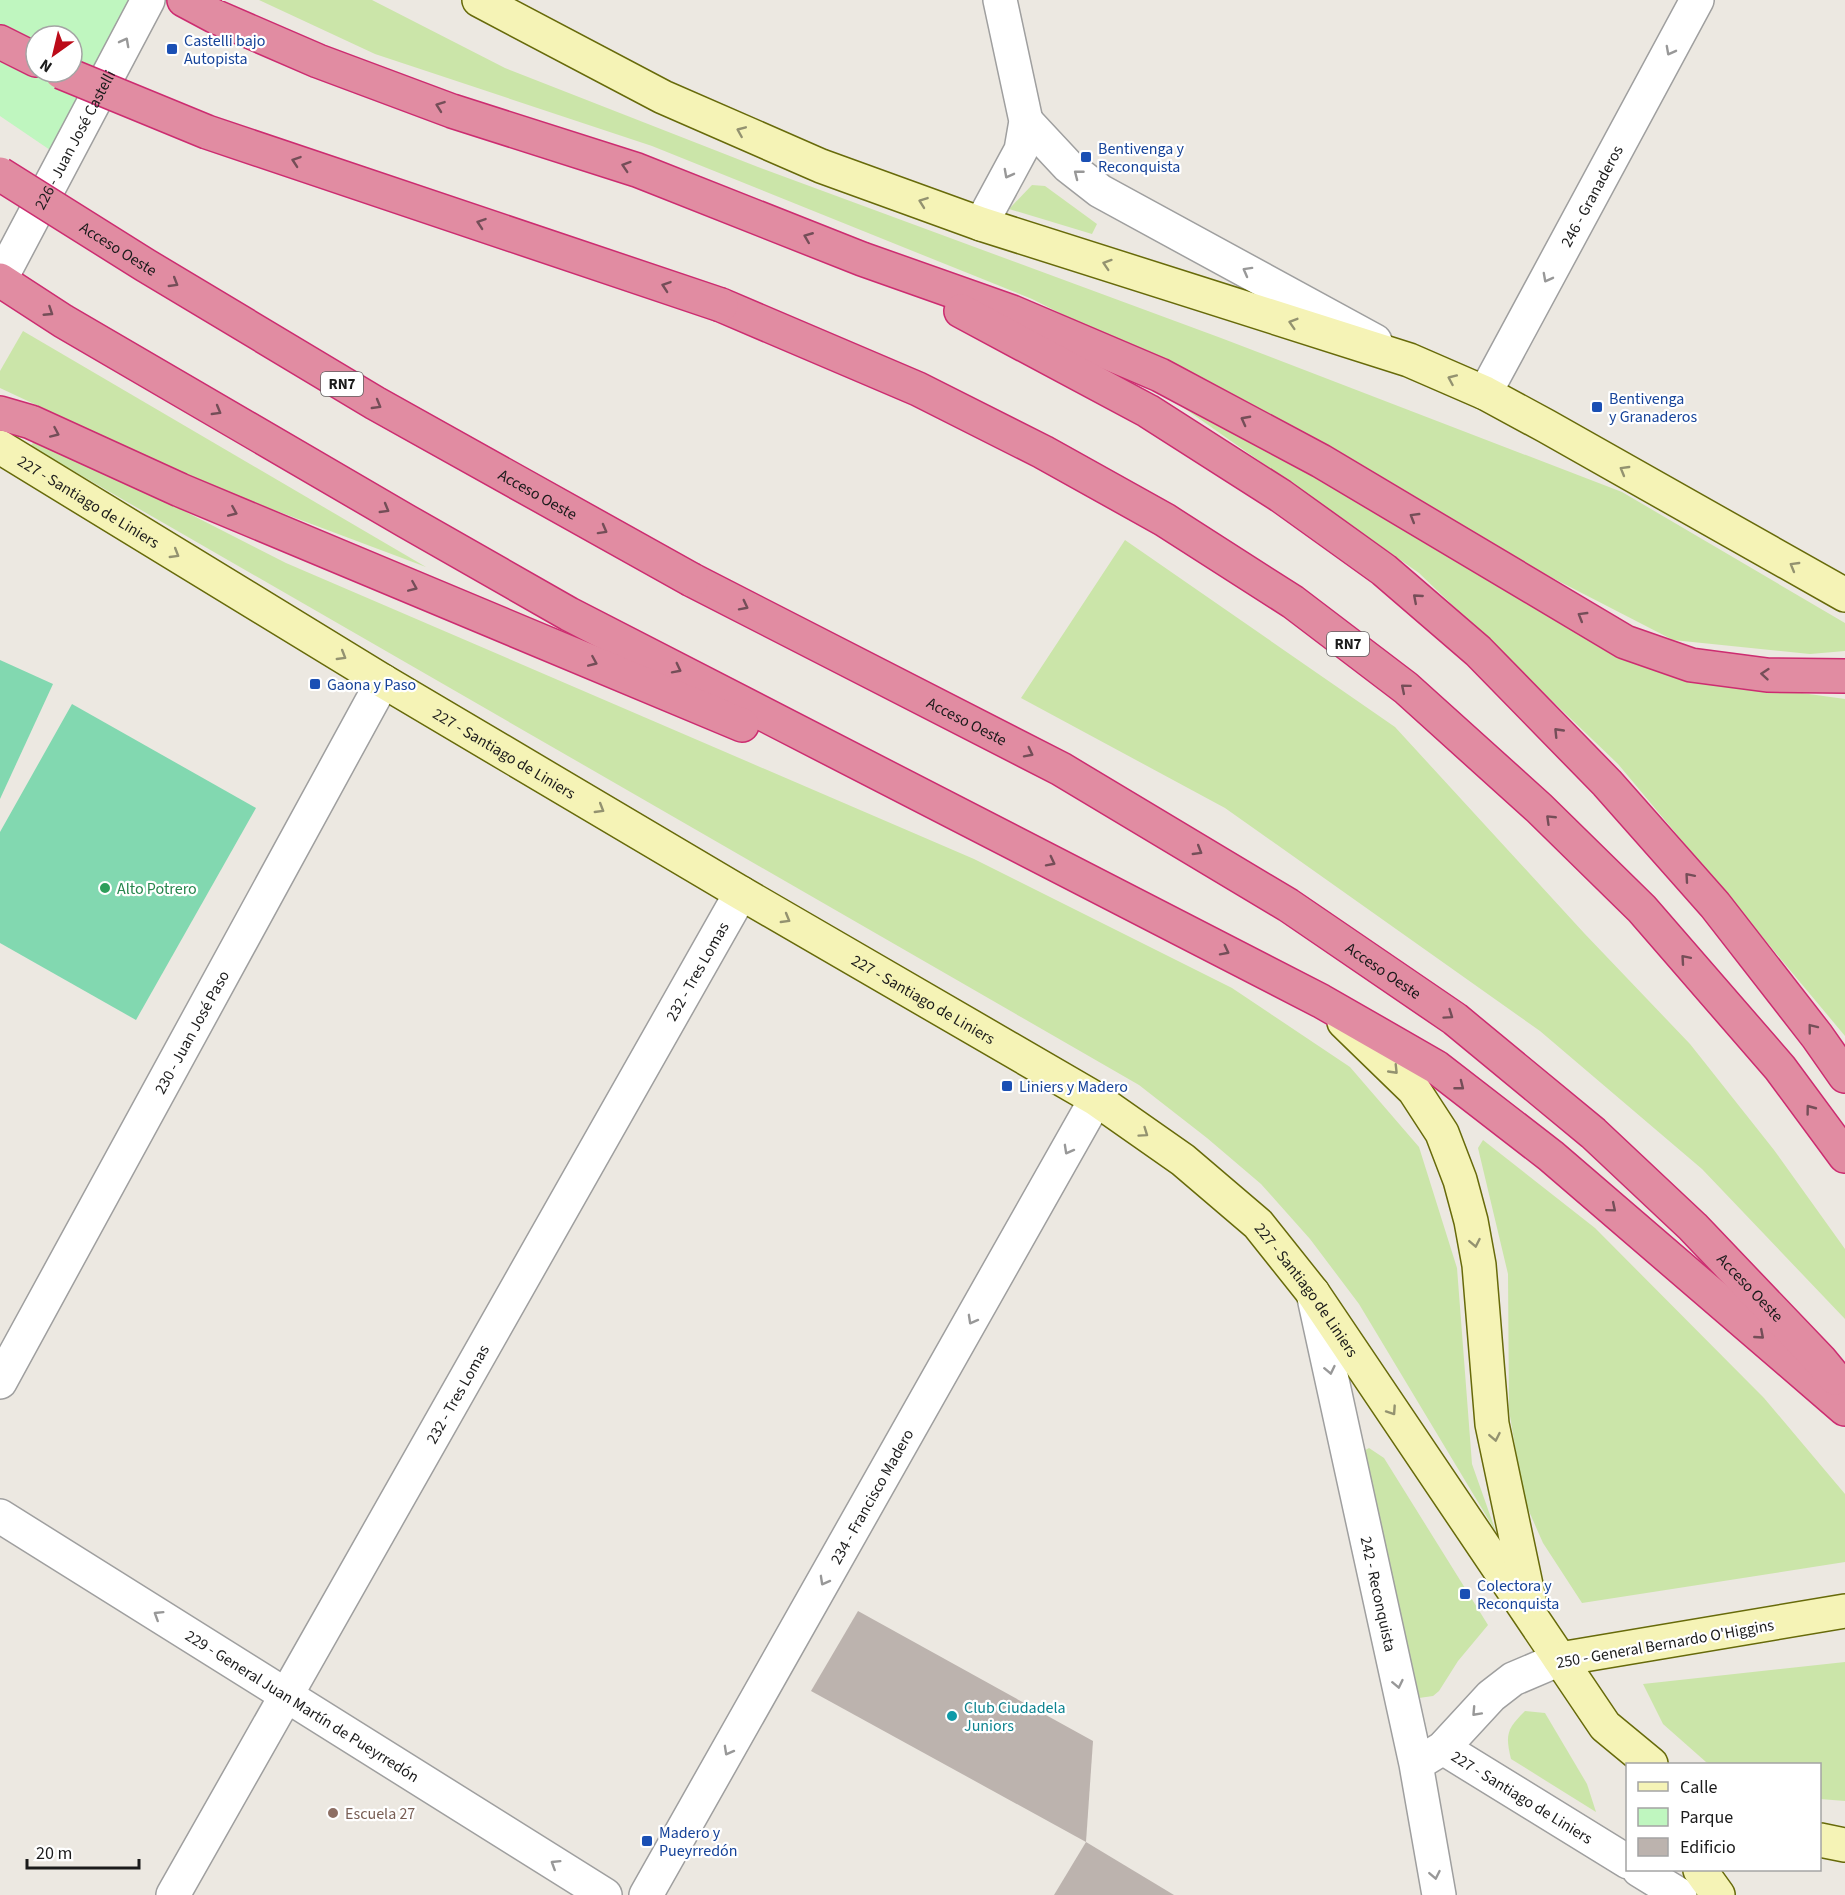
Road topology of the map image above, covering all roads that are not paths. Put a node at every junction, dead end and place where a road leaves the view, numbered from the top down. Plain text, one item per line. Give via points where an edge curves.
1 (148, 0) edge
2 (184, 0) edge
3 (479, 0) edge
4 (1000, 0) edge
5 (1697, 0) edge
6 (0, 42) edge
7 (24, 54) edge
8 (84, 81) edge
9 (1026, 121) junction
10 (0, 174) edge
11 (981, 224) junction
12 (862, 259) junction
13 (0, 280) edge
14 (1409, 360) junction
15 (1485, 393) junction
16 (0, 413) edge
17 (0, 447) edge
18 (1845, 595) edge
19 (1845, 676) edge
20 (383, 681) junction
21 (999, 836) junction
22 (741, 893) junction
23 (1321, 1001) junction
24 (1845, 1076) edge
25 (1096, 1099) junction
26 (1845, 1156) edge
27 (1313, 1293) junction
28 (0, 1382) edge
29 (1845, 1391) edge
30 (1845, 1409) edge
31 (0, 1515) edge
32 (1845, 1611) edge
33 (1534, 1620) junction
34 (1560, 1659) junction
35 (286, 1696) junction
36 (1605, 1726) junction
37 (1443, 1748) junction
38 (1629, 1763) edge
39 (1650, 1763) edge
40 (1416, 1764) junction
41 (1821, 1840) edge
42 (1845, 1845) edge
43 (1626, 1861) edge
44 (1642, 1871) edge
45 (1701, 1871) edge
46 (173, 1895) edge
47 (604, 1895) edge
48 (646, 1895) edge
49 (1439, 1895) edge
50 (1680, 1895) edge
51 (1719, 1895) edge

13 -> 1 street, 226 - Juan José Castelli
12 -> 2 highway via 637,170 452,111 340,69
11 -> 3 main road via 821,166 663,97
4 - 9 street
5 -> 15 street, 246 - Granaderos
6 - 7 highway
26 -> 8 highway, RN7, bridge via 1780,1068 1642,909 1539,808 1406,688 1293,602 1165,520 1044,452 918,389 721,305 207,132
9 -> 11 street via 1021,150
14 -> 9 street via 1100,191 1068,166
10 -> 29 highway, Acceso Oeste / RN7, bridge via 375,403 692,580 1061,769 1288,905 1455,1019 1593,1133 1693,1227
14 -> 11 main road
19 -> 12 highway via 1767,675 1691,665 1625,642 1321,461 1160,375 1012,312
24 -> 12 highway via 1714,905 1607,783 1478,651 1384,570 1281,496 1148,411
13 -> 21 highway via 103,345 569,614
15 -> 14 main road
18 -> 15 main road
16 -> 21 highway via 31,422 180,490 603,665
17 -> 20 main road, 227 - Santiago de Liniers
20 -> 22 main road, 227 - Santiago de Liniers
20 - 28 street, 230 - Juan José Paso
21 -> 23 highway
22 -> 25 main road, 227 - Santiago de Liniers
22 - 35 street, 232 - Tres Lomas
23 -> 30 highway via 1436,1067 1551,1156
23 -> 33 main road via 1414,1090 1442,1133 1460,1180 1479,1265 1492,1424
25 -> 27 main road, 227 - Santiago de Liniers via 1183,1160 1258,1224
25 -> 48 street, 234 - Francisco Madero
27 -> 33 main road, 227 - Santiago de Liniers
27 -> 40 street, 242 - Reconquista
35 -> 31 street, 229 - General Juan Martín de Pueyrredón
32 - 34 main road, 250 - General Bernardo O'Higgins
33 - 34 main road, 227 - Santiago de Liniers
34 - 36 main road, 227 - Santiago de Liniers
34 -> 37 street, 250 - General Bernardo O'Higgins via 1513,1679 1491,1696
35 - 46 street, 232 - Tres Lomas
47 -> 35 street, 229 - General Juan Martín de Pueyrredón
36 - 38 main road
36 - 39 main road, 227 - Santiago de Liniers
37 - 40 street, 227 - Santiago de Liniers
37 - 43 street, 227 - Santiago de Liniers
40 -> 49 street, 242 - Reconquista
41 - 42 main road
44 - 50 street
45 - 51 main road

